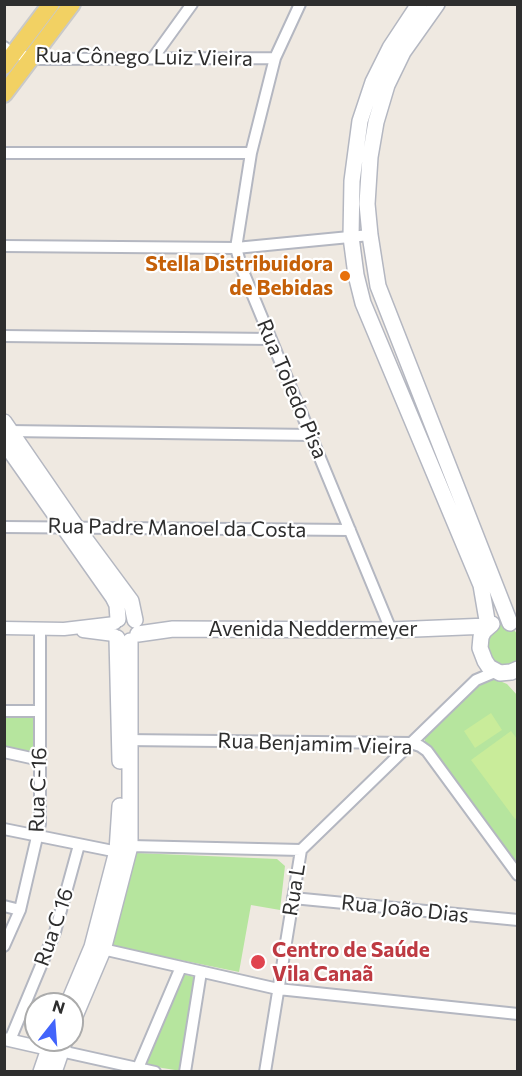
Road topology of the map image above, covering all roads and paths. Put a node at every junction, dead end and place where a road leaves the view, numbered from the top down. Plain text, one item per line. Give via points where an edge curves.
1 (51, 4) edge
2 (72, 4) edge
3 (192, 4) edge
4 (300, 4) edge
5 (437, 4) edge
6 (419, 12) edge
7 (7, 55) edge
8 (32, 58) junction
9 (153, 58) junction
10 (275, 58) junction
11 (4, 94) edge
12 (4, 153) edge
13 (251, 153) junction
14 (370, 236) junction
15 (351, 237) junction
16 (4, 246) edge
17 (236, 248) junction
18 (4, 336) edge
19 (271, 339) junction
20 (6, 432) edge
21 (312, 435) junction
22 (4, 527) edge
23 (70, 528) junction
24 (350, 530) junction
25 (514, 625) edge
26 (488, 626) junction
27 (4, 628) edge
28 (40, 628) junction
29 (126, 629) junction
30 (454, 629) junction
31 (391, 630) junction
32 (480, 643) junction
33 (504, 671) edge
34 (4, 711) edge
35 (40, 711) junction
36 (125, 740) junction
37 (411, 743) junction
38 (4, 752) edge
39 (40, 760) junction
40 (4, 829) edge
41 (38, 836) junction
42 (79, 845) junction
43 (123, 848) junction
44 (301, 850) junction
45 (518, 875) edge
46 (293, 898) junction
47 (4, 906) edge
48 (20, 910) junction
49 (518, 920) edge
50 (4, 946) edge
51 (98, 948) junction
52 (181, 967) junction
53 (201, 972) junction
54 (278, 989) junction
55 (74, 992) edge
56 (83, 992) edge
57 (518, 1014) edge
58 (7, 1039) edge
59 (24, 1041) edge
60 (52, 1052) edge
61 (55, 1052) edge
62 (81, 1052) edge
63 (138, 1068) junction
64 (41, 1071) edge
65 (54, 1071) edge
66 (155, 1071) edge
67 (186, 1071) edge
68 (265, 1071) edge

1 - 7 main road
2 - 8 main road
3 - 9 street
4 - 10 street
5 - 6 main road
6 - 14 main road via 376,122 368,192
6 - 15 main road via 390,48 360,121 352,181
7 - 8 street, Rua Cônego Luiz Vieira
8 - 9 street, Rua Cônego Luiz Vieira
8 - 11 main road
9 - 10 street, Rua Cônego Luiz Vieira
10 - 13 street
12 - 13 street
13 - 17 street
14 - 15 street
14 - 25 main road via 378,286
15 - 17 street
15 - 26 main road via 363,303 481,585
16 - 17 street
17 - 19 street, Rua Toledo Pisa
18 - 19 street
19 - 21 street, Rua Toledo Pisa
20 - 21 street
20 - 23 main road
21 - 24 street, Rua Toledo Pisa
22 - 23 street, Rua Padre Manoel da Costa
23 - 24 street, Rua Padre Manoel da Costa
23 - 29 main road via 130,601
24 - 31 street, Rua Toledo Pisa
25 - 26 main road, Avenida Neddermeyer via 495,622
26 - 30 main road, Avenida Neddermeyer
26 - 32 main road
27 - 28 street, Avenida Neddermeyer
28 - 29 street, Avenida Neddermeyer
28 - 35 street, Rua C-16
29 - 31 main road, Avenida Neddermeyer
29 - 36 main road
30 - 31 main road, Avenida Neddermeyer
30 - 32 main road, Avenida Neddermeyer
32 - 33 main road
33 - 37 street via 476,680
34 - 35 street
35 - 39 street, Rua C-16
36 - 37 street, Rua Benjamim Vieira
36 - 43 main road
37 - 44 street
37 - 45 street, Rua Benjamim Vieira via 427,751
38 - 39 street
39 - 41 street, Rua C-16
40 - 41 street
41 - 42 street
41 - 48 street, Rua C-16
42 - 43 street
42 - 58 street, Rua C 16 via 55,932
43 - 44 street
43 - 51 main road
44 - 46 street, Rua L
46 - 49 street, Rua João Dias
46 - 54 street, Rua L
47 - 48 street
48 - 50 street, Rua C-16
51 - 52 street
51 - 55 main road
51 - 56 main road
52 - 53 street
52 - 63 street
53 - 54 street
53 - 67 street
54 - 57 street
54 - 68 street, Rua L
58 - 59 street
60 - 64 main road
61 - 65 main road
62 - 63 street
63 - 66 street

